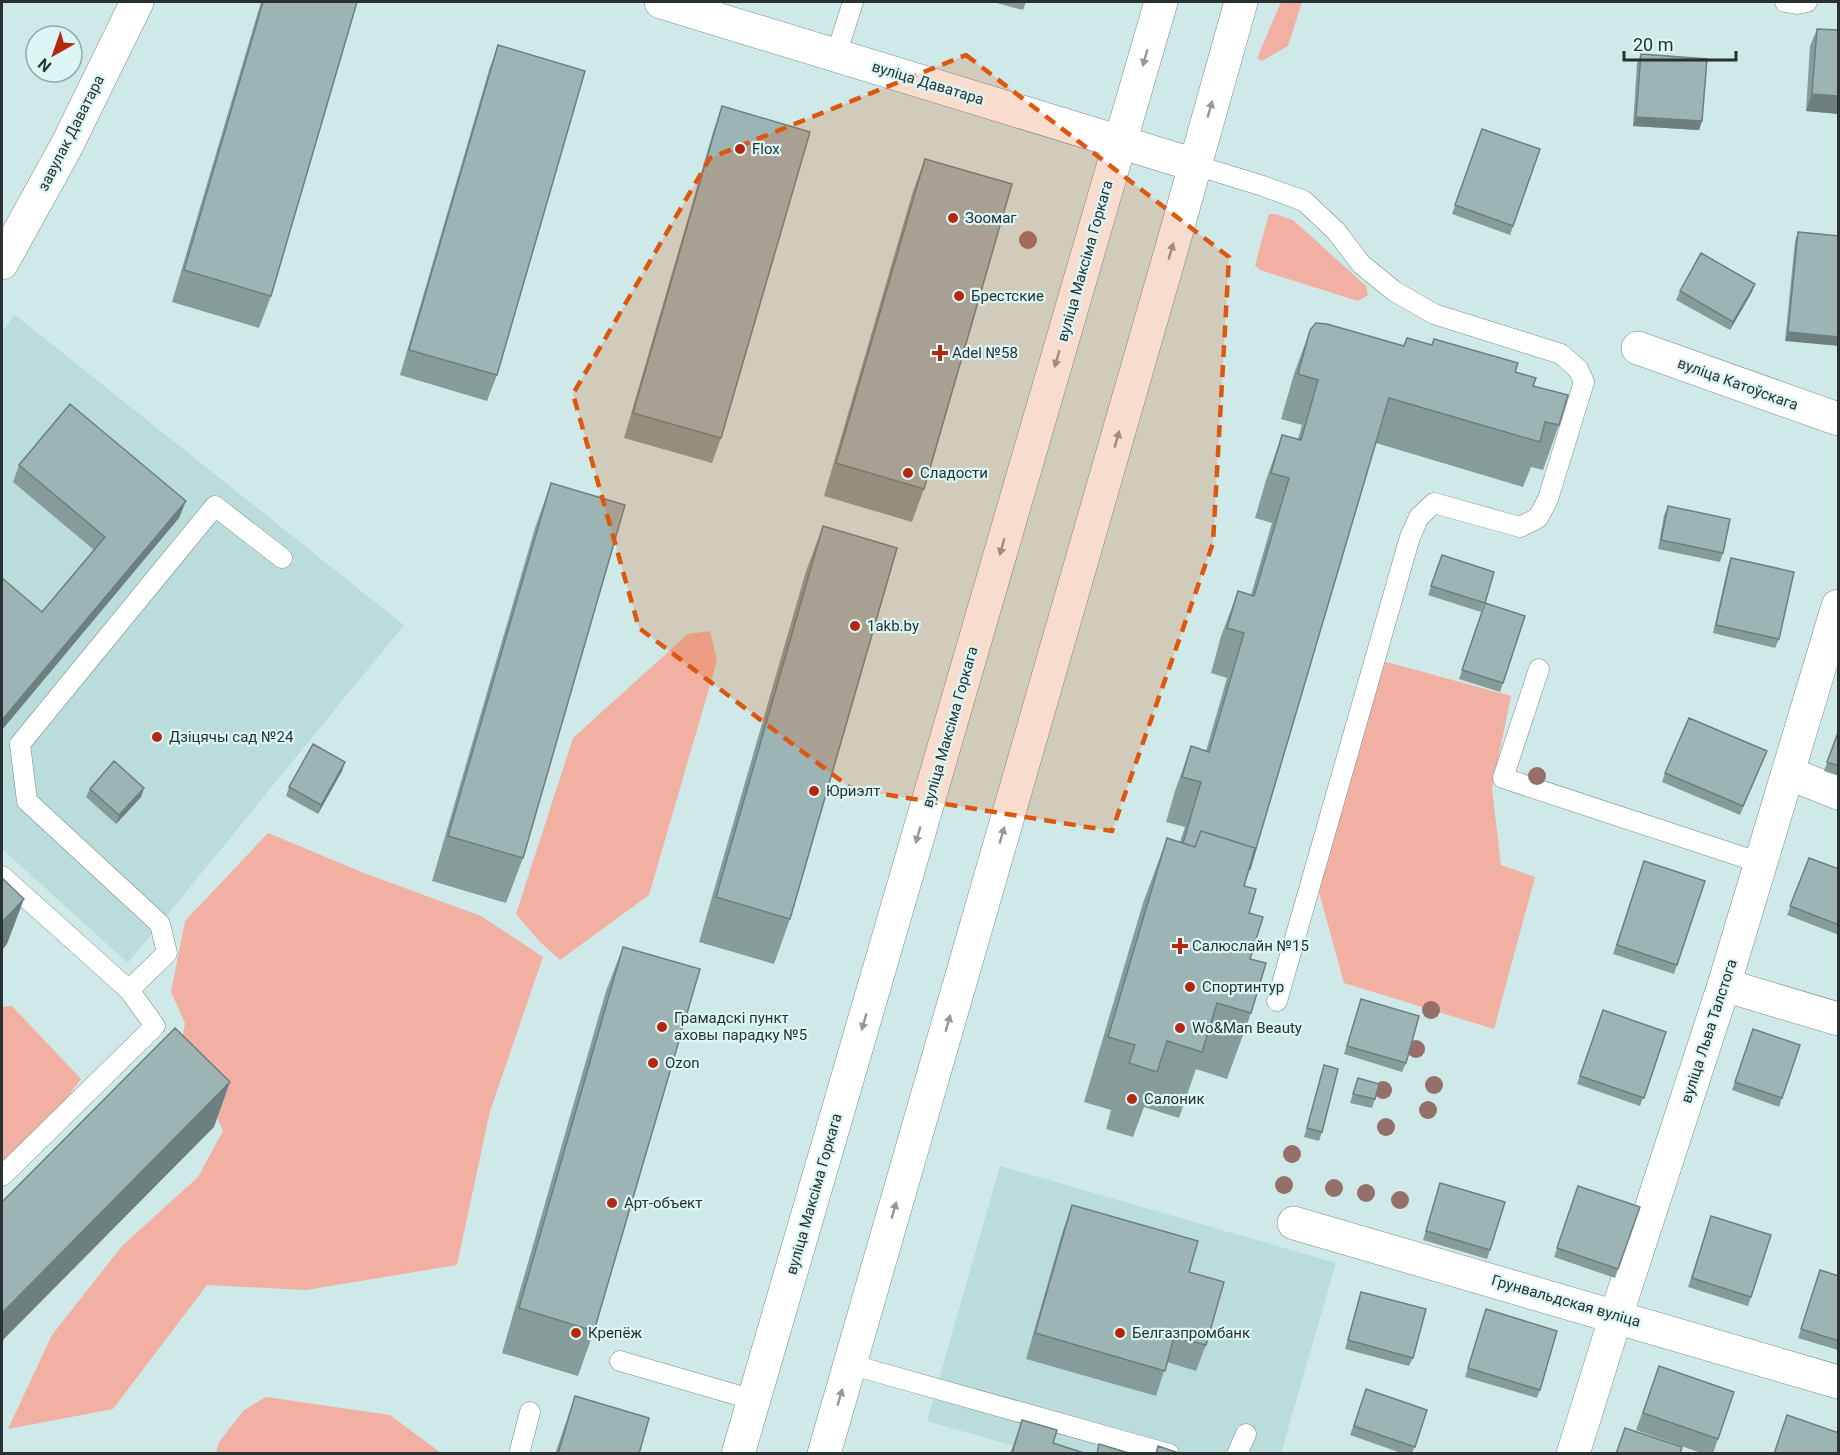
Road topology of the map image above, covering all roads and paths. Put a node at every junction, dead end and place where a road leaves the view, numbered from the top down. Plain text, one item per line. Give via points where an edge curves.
1 (137, 2) edge
2 (662, 2) edge
3 (853, 2) edge
4 (1161, 2) edge
5 (1241, 2) edge
6 (1785, 2) edge
7 (1807, 2) edge
8 (836, 55) junction
9 (1120, 142) junction
10 (1195, 165) junction
11 (2, 263) edge
12 (1638, 348) dead end
13 (1839, 419) edge
14 (282, 558) dead end
15 (1839, 606) edge
16 (1539, 669) dead end
17 (1788, 773) junction
18 (1839, 793) edge
19 (1761, 863) junction
20 (2, 876) edge
21 (1724, 985) junction
22 (129, 990) junction
23 (1277, 1001) dead end
24 (1839, 1019) edge
25 (2, 1176) edge
26 (1295, 1214) dead end
27 (1616, 1316) junction
28 (620, 1361) dead end
29 (849, 1364) junction
30 (1839, 1382) edge
31 (754, 1400) junction
32 (530, 1412) dead end
33 (1246, 1434) dead end
34 (519, 1454) edge
35 (738, 1454) edge
36 (824, 1454) edge
37 (1169, 1454) edge
38 (1237, 1454) edge
39 (1573, 1454) edge

1 - 11 main road, завулак Даватара via 67,145
2 - 8 main road, вуліца Даватара
3 - 8 lane
4 -> 9 main road, вуліца Максіма Горкага
10 -> 5 main road
6 - 7 lane
8 - 9 main road, вуліца Даватара
9 - 10 main road, вуліца Даватара
9 -> 31 main road, вуліца Максіма Горкага
10 - 23 lane via 1304,201 1336,231 1362,264 1394,291 1434,314 1561,354 1578,369 1584,382 1539,518 1520,527 1434,503 1419,517 1410,537
29 -> 10 main road
12 - 13 main road, вуліца Катоўскага
14 - 22 lane via 215,506 20,744 27,801 160,924 167,953
15 - 17 main road, вуліца Льва Талстога
16 - 19 lane via 1503,778
17 - 18 main road
17 - 19 main road, вуліца Льва Талстога
19 - 21 main road, вуліца Льва Талстога
20 - 22 lane
21 - 24 main road
21 - 27 main road, вуліца Льва Талстога
22 - 25 lane via 155,1026
26 - 27 main road, Грунвальдская вуліца
27 - 30 main road, Грунвальдская вуліца
27 - 39 main road, вуліца Льва Талстога
28 - 31 lane
36 -> 29 main road
29 - 37 lane
31 - 35 main road, вуліца Максіма Горкага
32 - 34 lane
33 - 38 lane

